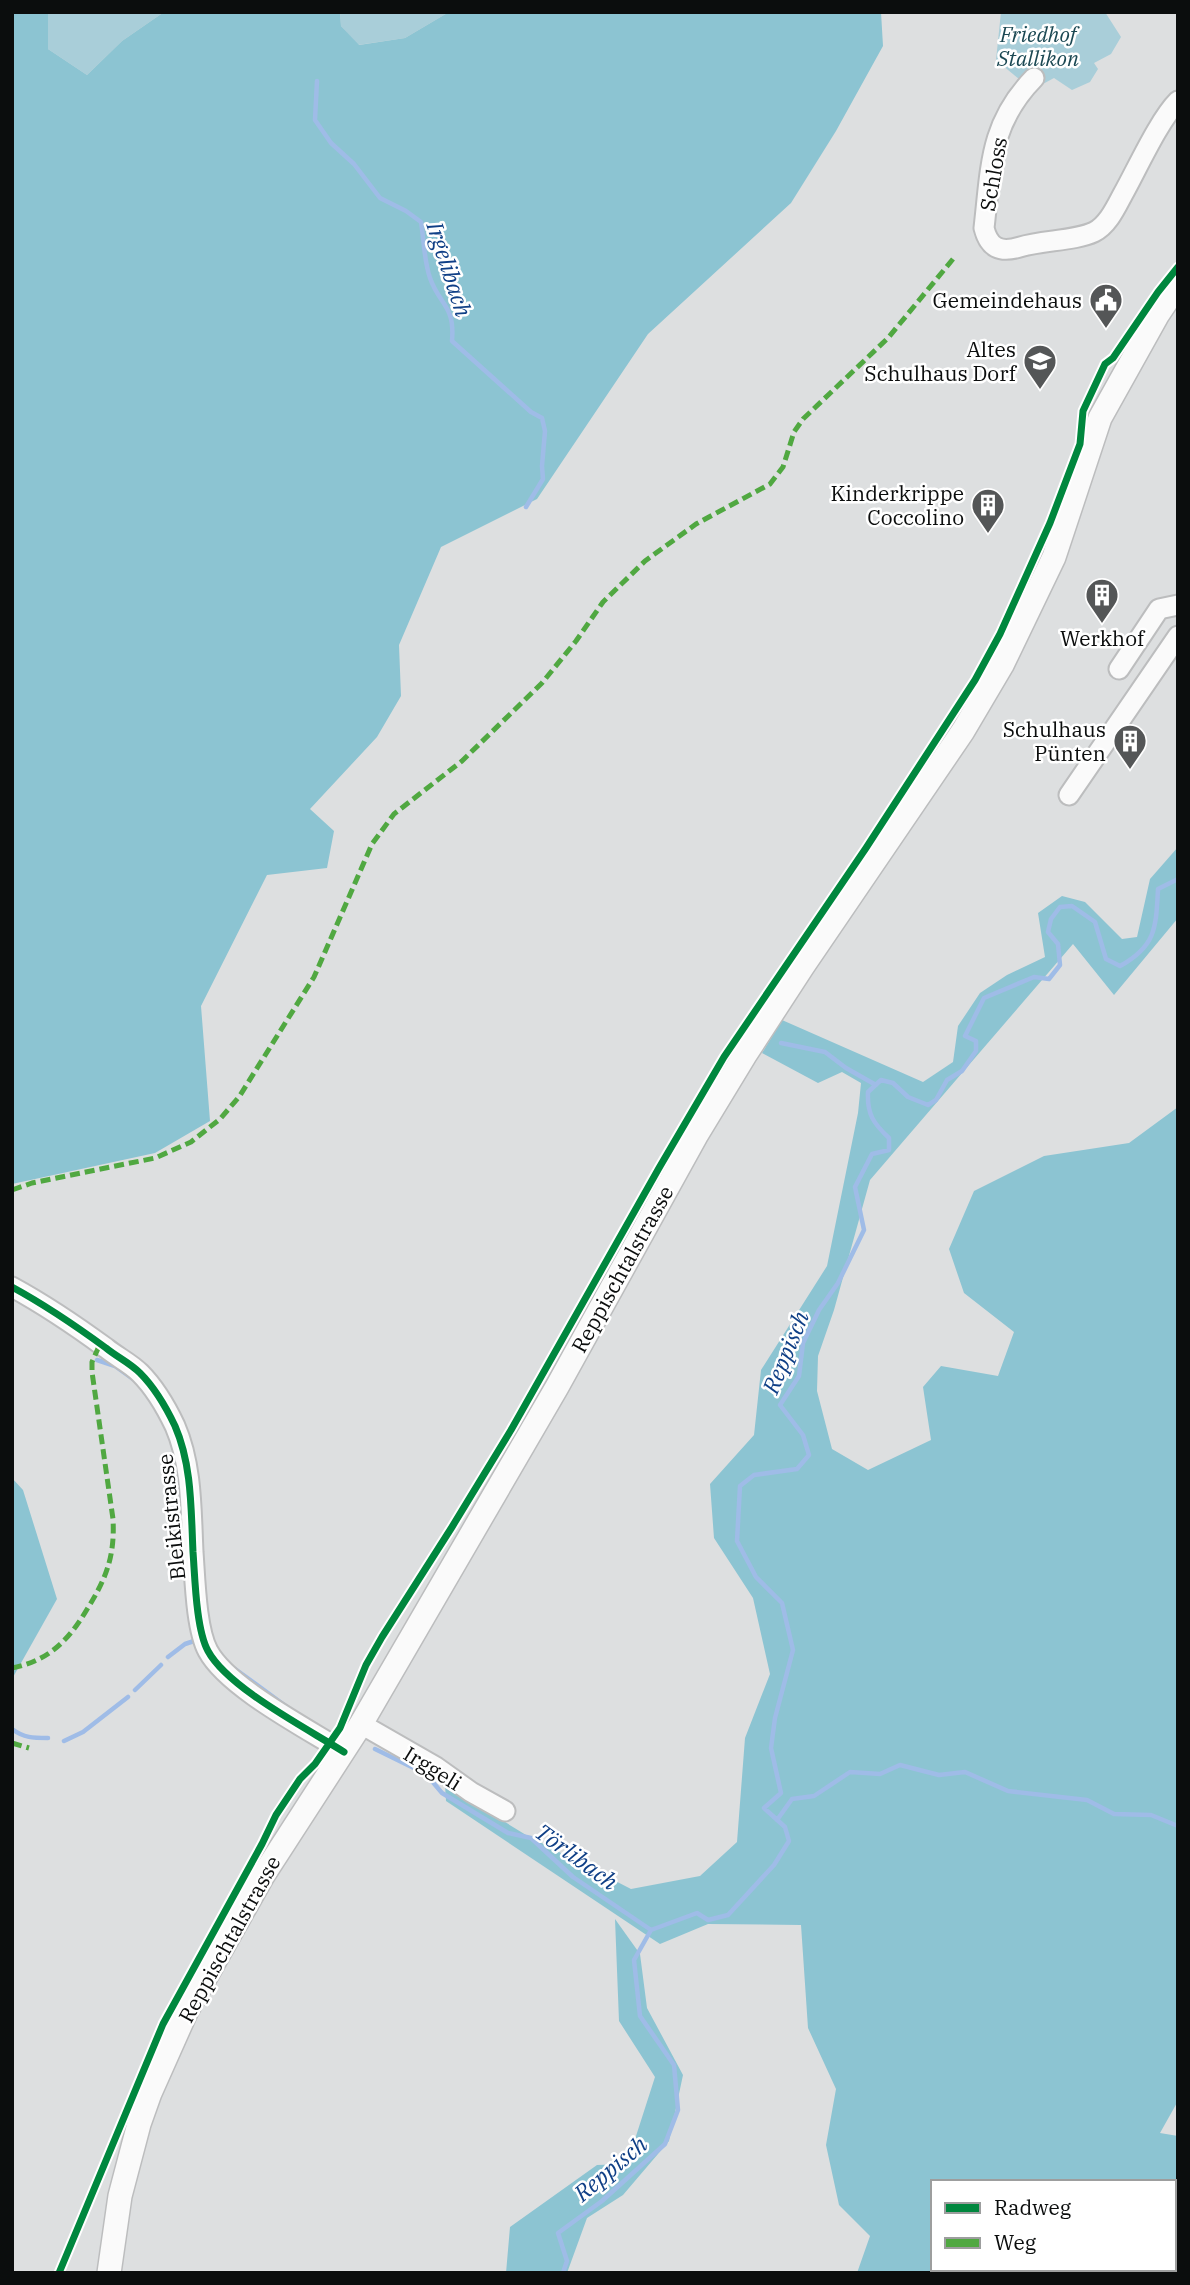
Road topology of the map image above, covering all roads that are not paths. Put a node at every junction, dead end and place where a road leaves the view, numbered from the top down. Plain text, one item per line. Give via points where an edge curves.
1 (1034, 78) dead end
2 (1178, 101) edge
3 (1178, 285) edge
4 (1178, 605) edge
5 (1178, 636) edge
6 (1119, 669) dead end
7 (1069, 795) dead end
8 (12, 1287) edge
9 (361, 1724) junction
10 (344, 1752) junction
11 (505, 1811) dead end
12 (108, 2273) edge

1 - 2 street, Schloss via 1017,95 993,148 984,228 987,239 1004,250 1096,232
3 - 9 main road, Reppischtalstrasse via 1100,418 1054,557 1002,665 711,1111
4 - 6 street via 1159,609
5 - 7 street
8 - 10 street, Bleikistrasse via 129,1363 151,1386 176,1427 188,1475 195,1582 208,1650 240,1684
9 - 10 main road, Reppischtalstrasse
9 - 11 street, Irggeli
10 - 12 main road, Reppischtalstrasse via 262,1877 171,2043 128,2161

